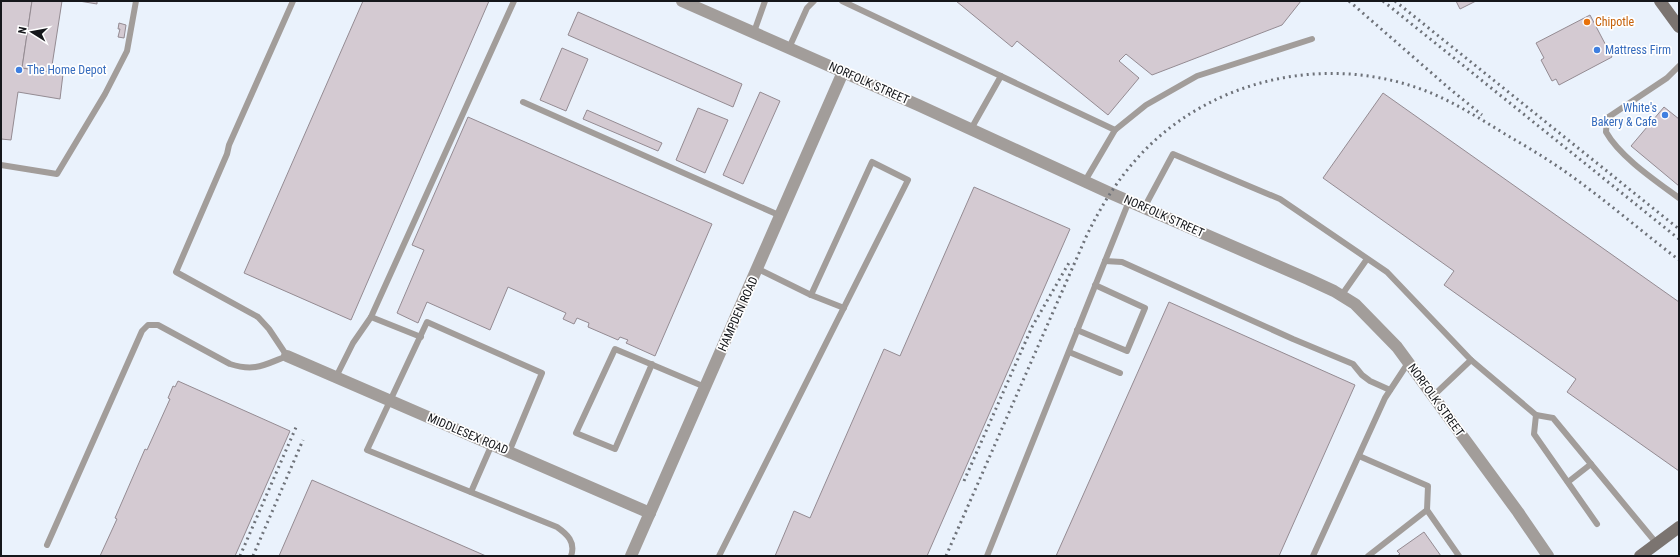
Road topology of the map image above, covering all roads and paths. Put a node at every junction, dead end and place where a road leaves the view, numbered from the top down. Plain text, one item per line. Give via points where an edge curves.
1 (136, 1) edge
2 (293, 1) edge
3 (514, 1) edge
4 (682, 1) edge
5 (765, 1) edge
6 (814, 1) edge
7 (842, 1) edge
8 (1660, 1) edge
9 (1679, 27) edge
10 (754, 32) junction
11 (1312, 39) dead end
12 (789, 48) junction
13 (1679, 66) edge
14 (843, 72) junction
15 (1001, 76) junction
16 (523, 102) dead end
17 (972, 129) junction
18 (1115, 130) junction
19 (1, 165) edge
20 (1085, 181) junction
21 (1679, 198) edge
22 (1129, 201) junction
23 (1144, 208) junction
24 (781, 216) junction
25 (1367, 259) junction
26 (1105, 261) junction
27 (758, 269) junction
28 (1095, 285) junction
29 (811, 295) junction
30 (1341, 296) junction
31 (844, 308) junction
32 (371, 317) junction
33 (1077, 330) junction
34 (421, 337) junction
35 (1069, 352) junction
36 (287, 356) junction
37 (1471, 360) junction
38 (1408, 363) junction
39 (652, 364) junction
40 (1120, 373) dead end
41 (336, 377) junction
42 (706, 387) junction
43 (1390, 390) junction
44 (1432, 396) junction
45 (389, 400) junction
46 (1536, 415) junction
47 (492, 444) junction
48 (509, 452) junction
49 (1359, 456) junction
50 (1591, 464) junction
51 (1568, 482) junction
52 (471, 492) junction
53 (1427, 510) junction
54 (650, 513) junction
55 (1597, 524) dead end
56 (1679, 528) edge
57 (1657, 544) junction
58 (47, 545) dead end
59 (571, 556) edge
60 (631, 556) edge
61 (719, 556) edge
62 (987, 556) edge
63 (1313, 556) edge
64 (1368, 556) edge
65 (1459, 556) edge
66 (1548, 556) edge
67 (1640, 556) edge

1 - 19 lane via 127,51 105,94 57,174
2 - 36 lane via 176,272 258,317
3 - 32 lane
4 - 10 street, NORFOLK STREET
5 - 10 lane
6 - 12 lane via 807,8
7 - 15 lane
8 - 9 street
10 - 12 street, NORFOLK STREET
11 - 18 lane via 1197,76 1146,105
12 - 14 street, NORFOLK STREET
13 - 21 lane via 1667,78 1607,118 1606,132 1617,147
14 - 17 street, NORFOLK STREET
14 - 24 street, HAMPDEN ROAD
15 - 17 lane
15 - 18 lane
16 - 24 lane
17 - 20 street, NORFOLK STREET
18 - 20 lane
20 - 22 street, NORFOLK STREET
22 - 23 street, NORFOLK STREET
22 - 26 lane
23 - 25 lane via 1173,154 1280,199
23 - 30 street, NORFOLK STREET via 1308,279
24 - 27 street, HAMPDEN ROAD
25 - 30 lane
25 - 37 lane via 1387,272
26 - 28 lane
26 - 43 lane via 1122,262 1353,364 1370,381
27 - 29 lane
27 - 42 street, HAMPDEN ROAD
28 - 33 lane
28 - 33 lane via 1145,308 1127,351
29 - 31 lane
29 - 31 lane via 872,162 908,180
30 - 38 street, NORFOLK STREET via 1354,304 1397,347
31 - 61 lane
32 - 34 lane
32 - 41 lane via 353,343
33 - 35 lane
34 - 45 lane
34 - 48 lane via 427,322 542,373
35 - 40 lane
35 - 62 lane
36 - 41 street, MIDDLESEX ROAD
36 - 58 lane via 258,368 242,368 158,325 148,325 142,331
37 - 44 lane
37 - 46 lane
38 - 43 lane
38 - 44 street, NORFOLK STREET
39 - 39 lane via 614,349 576,433 615,449
39 - 42 lane
41 - 45 street, MIDDLESEX ROAD
42 - 54 street, HAMPDEN ROAD
43 - 49 lane
44 - 66 street, NORFOLK STREET
45 - 47 street, MIDDLESEX ROAD
45 - 52 lane via 367,450
46 - 50 lane via 1553,418
46 - 51 lane via 1534,434
47 - 48 street, MIDDLESEX ROAD
47 - 52 lane
48 - 54 street, MIDDLESEX ROAD
49 - 53 lane via 1428,486
49 - 63 lane
50 - 51 lane
50 - 57 lane
51 - 55 lane
52 - 59 lane via 557,527 567,534 572,542
53 - 64 lane
53 - 65 lane
54 - 60 street, HAMPDEN ROAD
56 - 57 street
57 - 67 street

